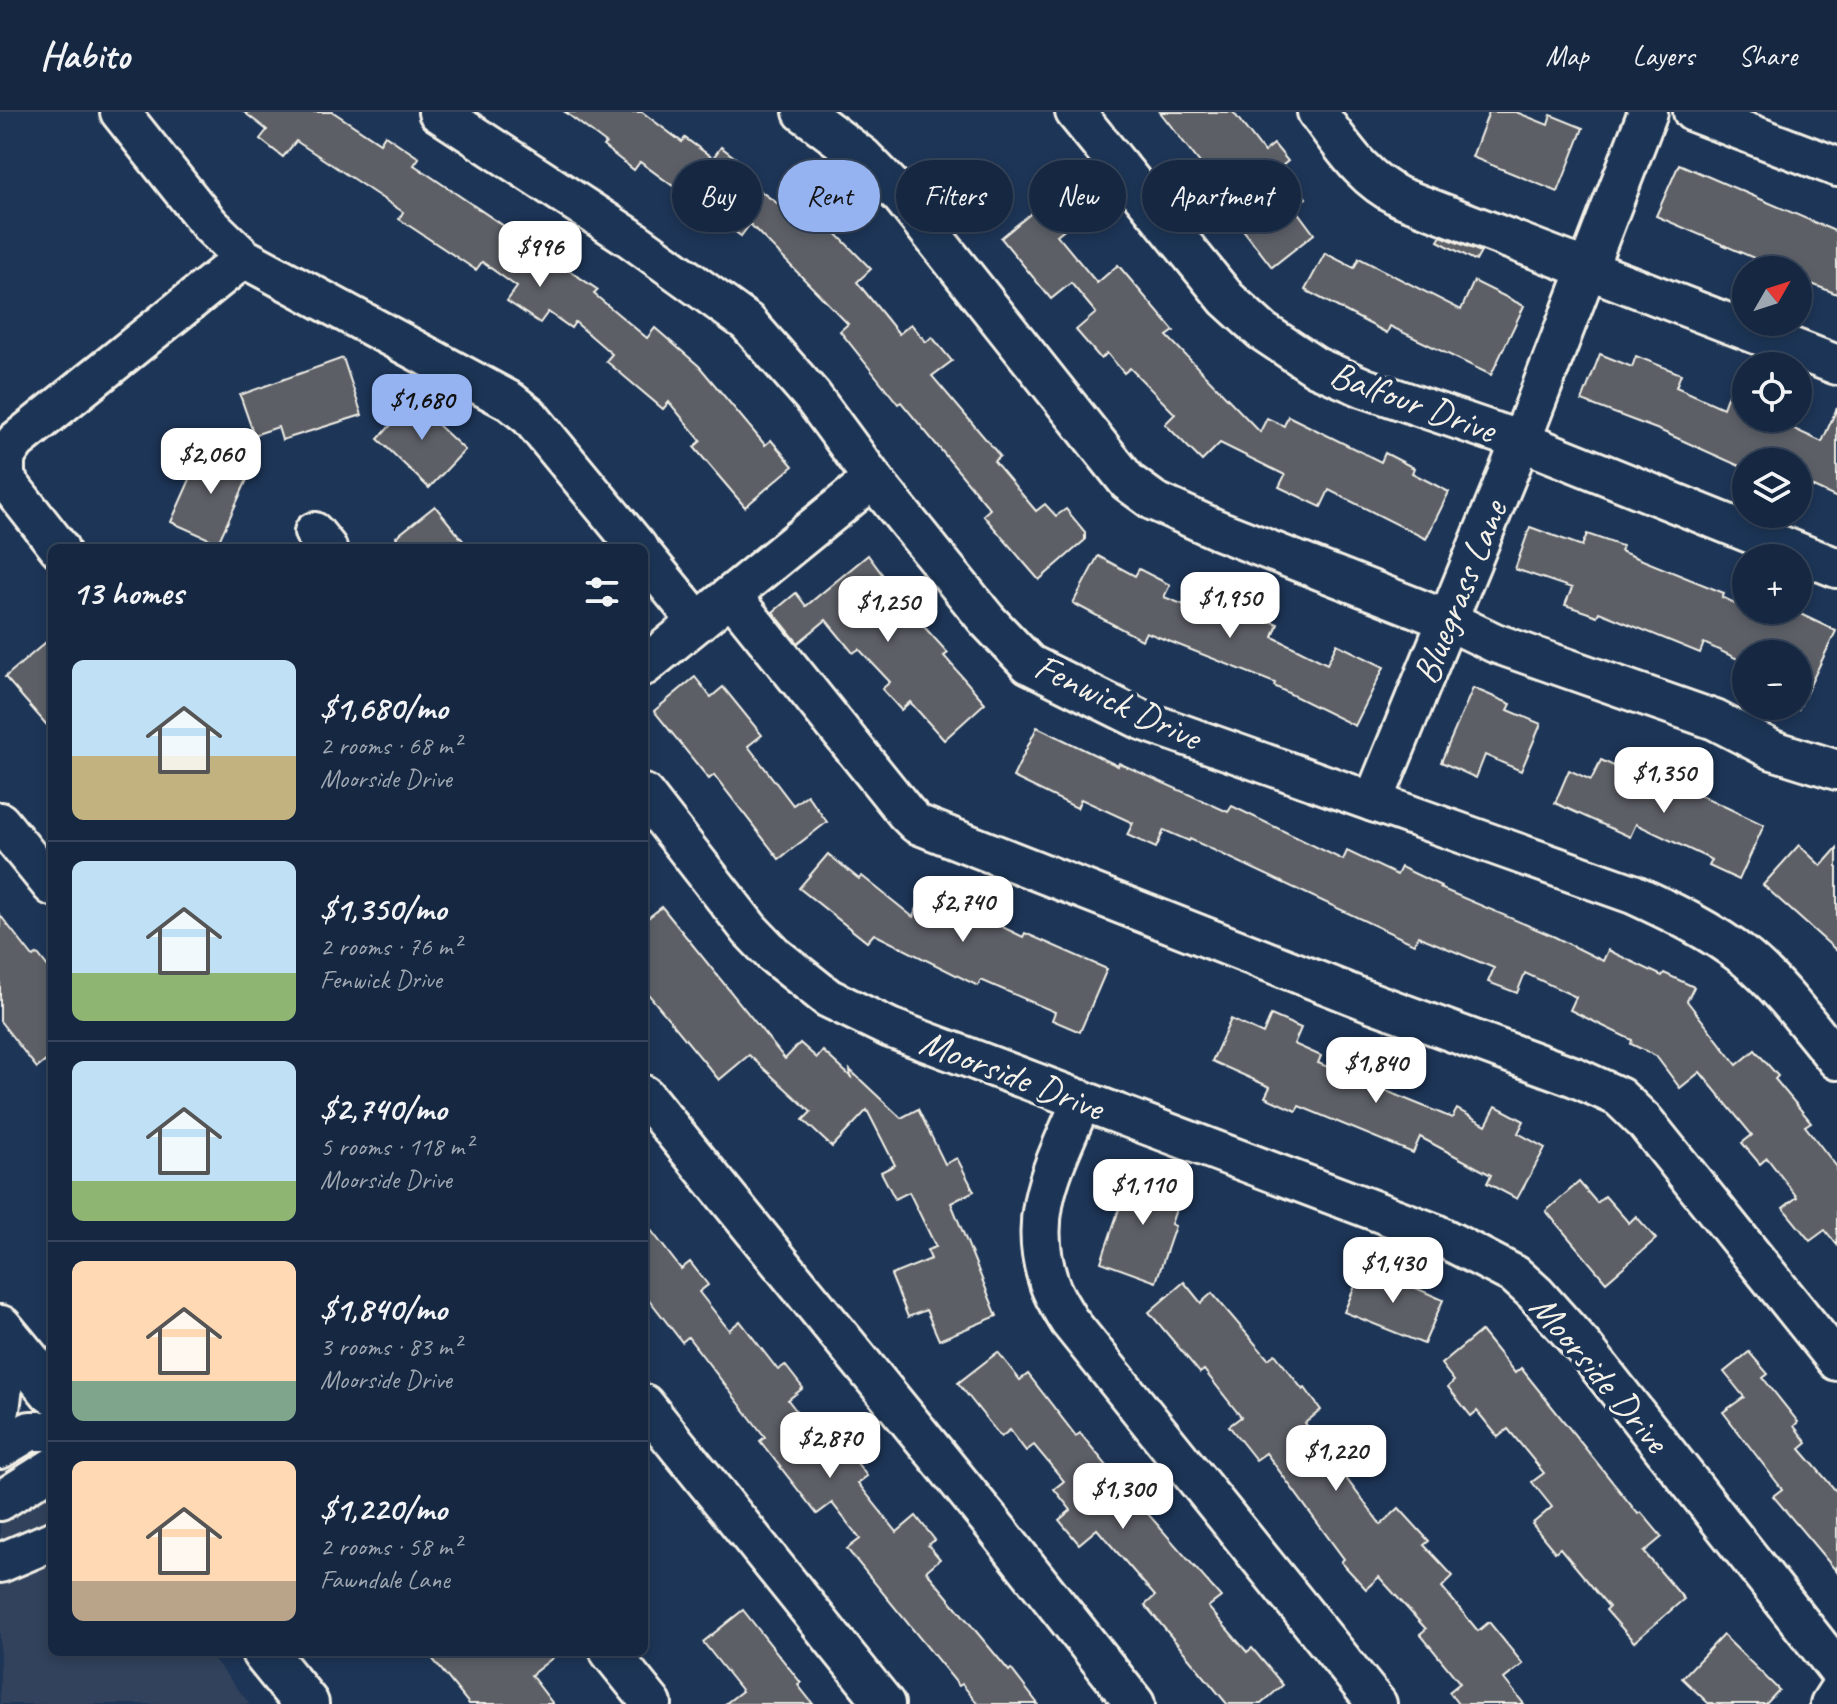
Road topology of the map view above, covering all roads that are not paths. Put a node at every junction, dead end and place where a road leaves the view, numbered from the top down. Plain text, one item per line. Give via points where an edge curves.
1 (120, 112) edge
2 (438, 112) edge
3 (803, 112) edge
4 (1075, 112) edge
5 (1317, 112) edge
6 (1648, 112) edge
7 (1693, 112) edge
8 (1837, 167) edge
9 (244, 258) junction
10 (1587, 270) junction
11 (1837, 365) edge
12 (1521, 441) junction
13 (2, 466) edge
14 (873, 479) junction
15 (56, 544) edge
16 (635, 544) edge
17 (648, 561) edge
18 (1837, 568) edge
19 (731, 595) junction
20 (1447, 620) junction
21 (698, 622) junction
22 (648, 663) edge
23 (1837, 770) edge
24 (648, 799) edge
25 (1373, 802) junction
26 (0, 822) edge
27 (48, 881) edge
28 (1837, 1060) edge
29 (648, 1100) edge
30 (1082, 1100) junction
31 (4, 1334) edge
32 (1837, 1361) edge
33 (48, 1386) edge
34 (648, 1409) edge
35 (0, 1410) edge
36 (48, 1431) edge
37 (0, 1449) edge
38 (45, 1485) edge
39 (0, 1501) edge
40 (48, 1543) edge
41 (0, 1563) edge
42 (267, 1656) edge
43 (613, 1656) edge
44 (1837, 1669) edge
45 (1837, 1693) edge
46 (306, 1704) edge
47 (652, 1704) edge
48 (885, 1704) edge
49 (1135, 1704) edge
50 (1377, 1704) edge
51 (1830, 1704) edge

1 - 9 street via 210,225
2 - 14 street, Fenwick Drive via 747,322 812,396
3 - 20 street via 863,157 902,197 1128,482 1154,501 1218,530
4 - 12 street, Balfour Drive via 1227,299 1262,331 1316,367 1365,388
5 - 10 street via 1381,188
6 - 10 street, Bluegrass Lane
7 - 8 street
9 - 13 street via 16,441
9 - 16 street via 510,401 530,417
10 - 11 street
10 - 12 street, Bluegrass Lane
12 - 18 street, Balfour Drive
12 - 20 street, Bluegrass Lane
13 - 15 street via 5,479
14 - 19 street
14 - 25 street, Fenwick Drive via 1029,664 1142,720
17 - 21 street
19 - 21 street
19 - 32 street via 917,824 1619,1097 1645,1122
20 - 23 street via 1495,643 1715,720 1773,750
20 - 25 street, Bluegrass Lane
21 - 22 street
24 - 30 street, Moorside Drive via 750,930 828,998 890,1028
25 - 28 street, Fenwick Drive via 1681,916 1746,958
26 - 27 street
29 - 49 street
30 - 44 street, Moorside Drive via 1434,1233 1515,1275 1585,1349
30 - 50 street via 1042,1202 1041,1252 1050,1285 1069,1321
31 - 33 main road
31 - 35 street
34 - 48 street
36 - 37 street via 30,1431
38 - 39 street
40 - 41 street
42 - 46 main road
43 - 47 street
45 - 51 street

